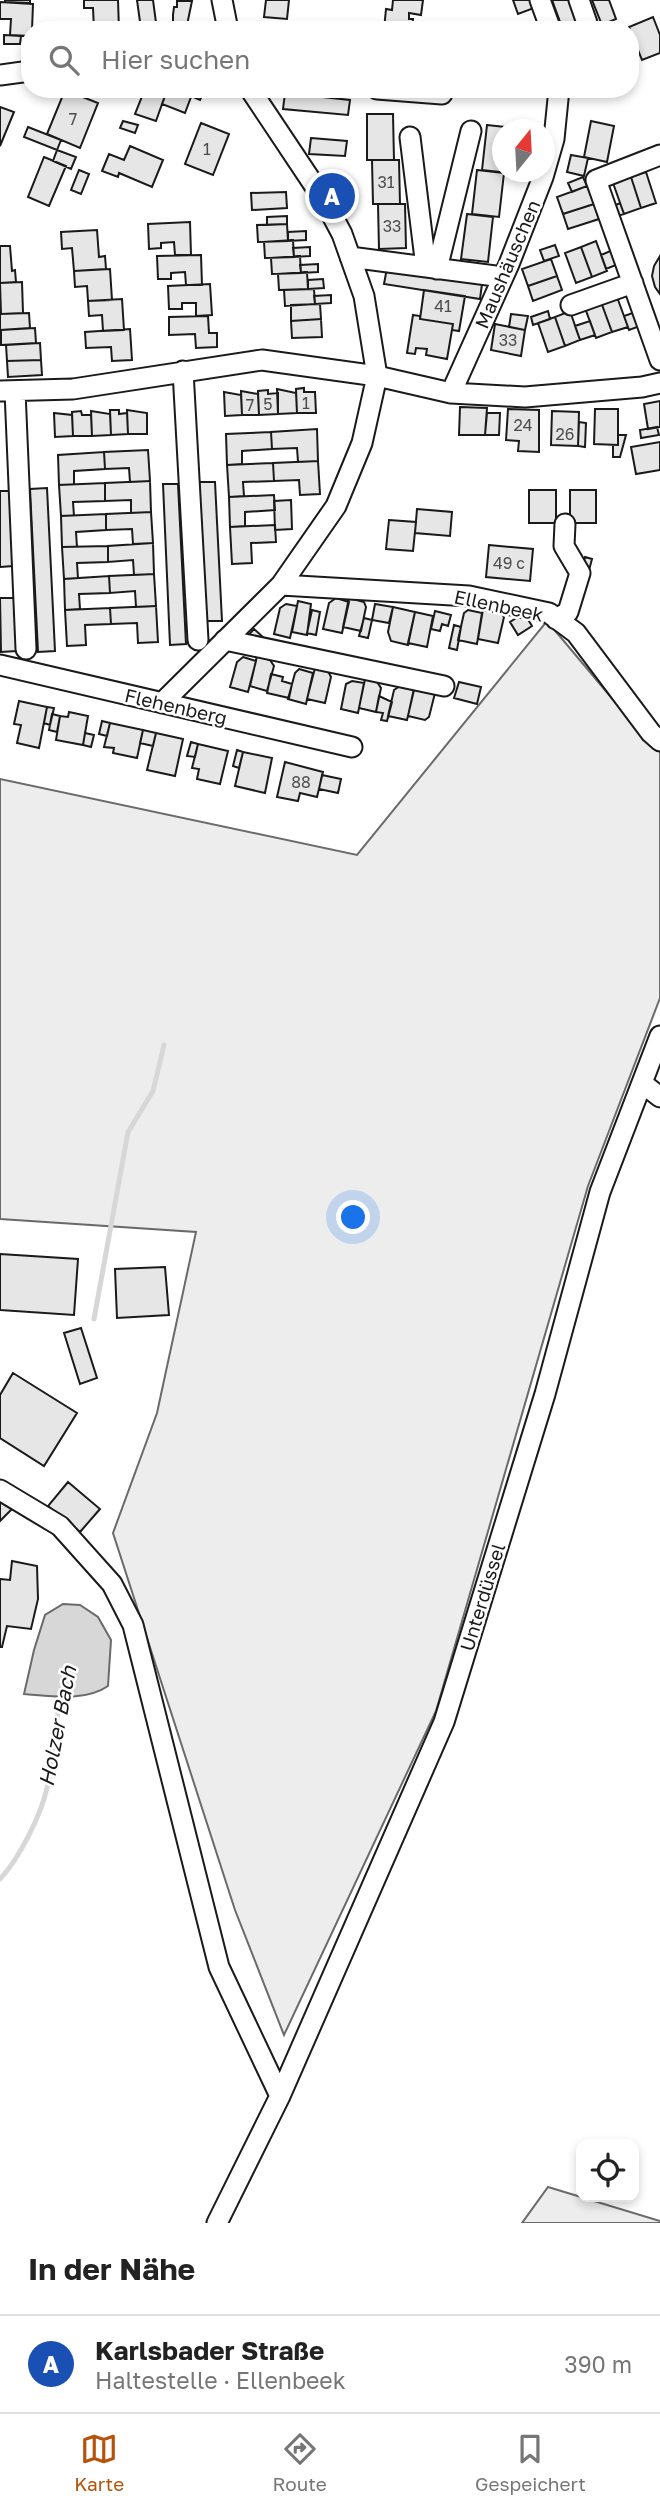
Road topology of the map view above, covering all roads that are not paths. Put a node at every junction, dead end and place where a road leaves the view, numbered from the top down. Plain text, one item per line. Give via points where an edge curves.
1 (222, 0) edge
2 (540, 0) edge
3 (579, 0) edge
4 (226, 21) edge
5 (548, 21) edge
6 (586, 21) edge
7 (21, 72) edge
8 (0, 75) edge
9 (256, 98) edge
10 (558, 98) edge
11 (471, 131) dead end
12 (410, 137) dead end
13 (660, 155) edge
14 (350, 257) junction
15 (431, 268) junction
16 (503, 277) junction
17 (633, 283) junction
18 (571, 305) dead end
19 (660, 360) edge
20 (183, 371) junction
21 (377, 376) junction
22 (660, 383) edge
23 (8, 391) edge
24 (450, 393) junction
25 (565, 524) dead end
26 (281, 585) junction
27 (556, 619) junction
28 (198, 640) dead end
29 (225, 640) junction
30 (26, 649) dead end
31 (0, 665) edge
32 (444, 686) dead end
33 (162, 703) junction
34 (660, 741) edge
35 (352, 747) dead end
36 (660, 1036) edge
37 (642, 1083) junction
38 (660, 1097) edge
39 (0, 1490) edge
40 (280, 2096) junction
41 (217, 2223) edge

1 - 4 street
2 - 5 street
3 - 6 street
7 - 8 street
9 - 14 street via 324,201
10 - 16 street, Maushäuschen via 554,139 543,177
11 - 15 street
12 - 15 street
13 - 17 street via 596,180
14 - 15 street
14 - 21 street via 364,296
15 - 16 street
16 - 24 street, Maushäuschen
17 - 18 street
17 - 19 street
20 - 21 street via 262,360
20 - 23 street via 73,389
20 - 28 street
21 - 24 street
21 - 26 street via 362,443 336,506
22 - 24 street via 525,397
23 - 30 street
25 - 27 street via 564,546 580,573 568,612
26 - 27 street, Ellenbeek via 469,596 549,613
26 - 29 street
27 - 34 street, Ellenbeek via 576,633
29 - 32 street
29 - 33 street
31 - 33 street, Flehenberg
33 - 35 street, Flehenberg
36 - 37 street, Unterdüssel
37 - 38 street
37 - 40 street, Unterdüssel via 600,1192 545,1394 444,1722
39 - 40 street via 60,1526 112,1584 133,1625 219,1967
40 - 41 street, Unterdüssel

